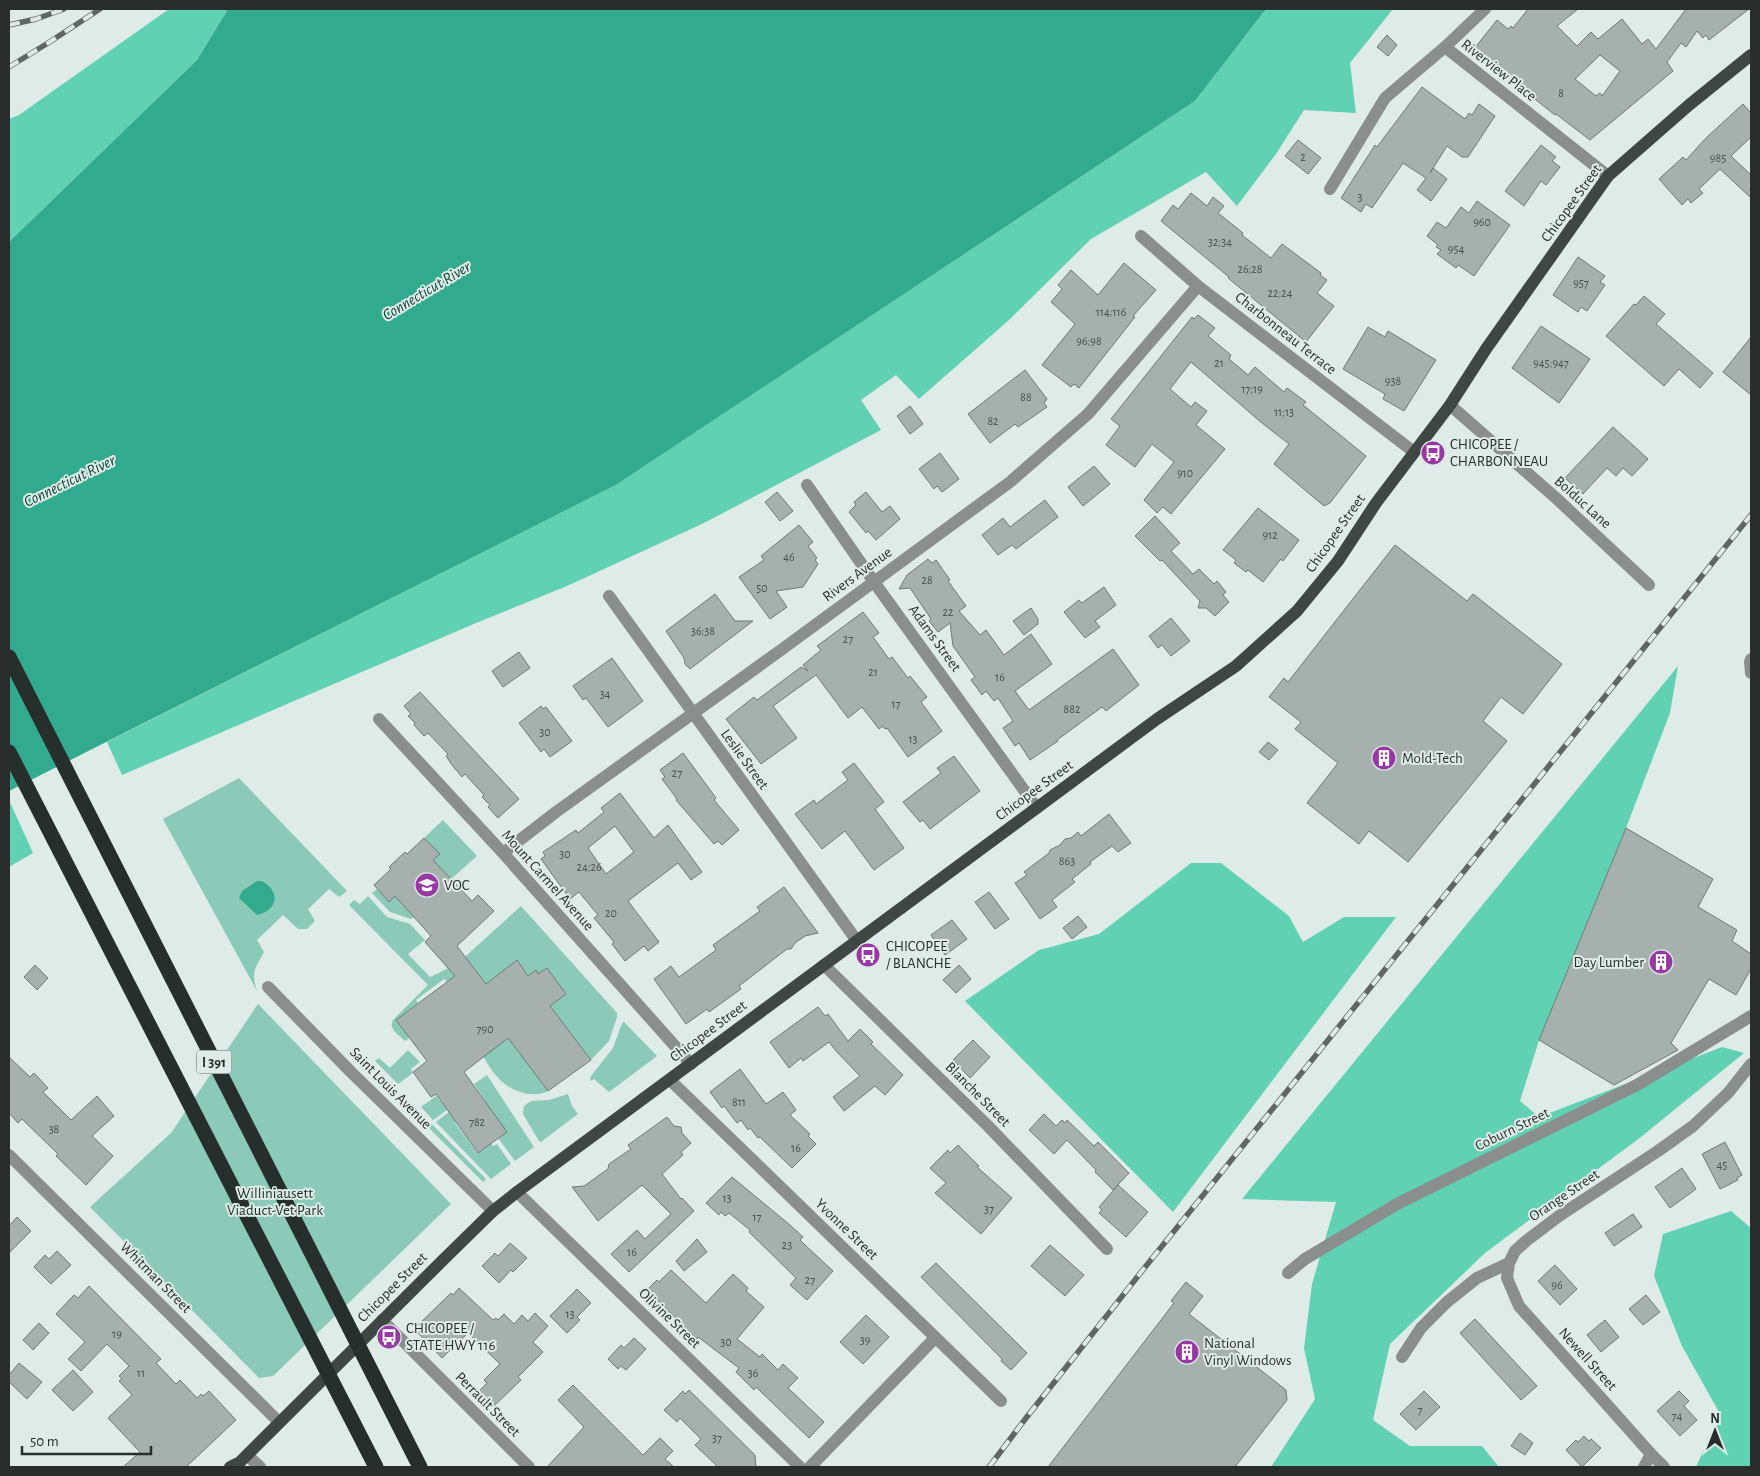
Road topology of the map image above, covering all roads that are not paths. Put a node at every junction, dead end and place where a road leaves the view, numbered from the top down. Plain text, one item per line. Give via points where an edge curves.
1 (1485, 9) edge
2 (1445, 48) junction
3 (1751, 55) edge
4 (1608, 176) junction
5 (1330, 189) dead end
6 (1141, 236) dead end
7 (1198, 286) junction
8 (1450, 405) junction
9 (1414, 452) junction
10 (807, 485) dead end
11 (874, 582) junction
12 (1649, 585) dead end
13 (608, 596) dead end
14 (9, 657) edge
15 (1751, 659) edge
16 (1751, 673) edge
17 (692, 714) junction
18 (379, 718) dead end
19 (9, 752) edge
20 (1037, 808) junction
21 (503, 853) junction
22 (857, 941) junction
23 (824, 965) junction
24 (268, 987) dead end
25 (1751, 1016) edge
26 (691, 1064) junction
27 (1751, 1064) edge
28 (670, 1080) junction
29 (9, 1155) edge
30 (517, 1192) junction
31 (493, 1211) junction
32 (1107, 1249) dead end
33 (1509, 1262) junction
34 (1288, 1272) dead end
35 (382, 1320) junction
36 (934, 1338) junction
37 (1402, 1357) dead end
38 (1001, 1401) dead end
39 (279, 1422) junction
40 (1651, 1454) junction
41 (239, 1463) edge
42 (260, 1467) edge
43 (376, 1467) edge
44 (420, 1467) edge
45 (529, 1467) edge
46 (800, 1467) edge
47 (810, 1467) edge
48 (1644, 1467) edge
49 (1664, 1467) edge

1 - 2 street
2 - 4 street, Riverview Place
2 - 5 street, Riverview Place via 1386,98
3 - 4 main road, Chicopee Street via 1688,105
4 - 8 main road, Chicopee Street
6 - 7 street, Charbonneau Terrace
7 - 9 street, Charbonneau Terrace
7 - 11 street, Rivers Avenue via 1088,414 1010,482
8 - 9 main road, Chicopee Street
8 - 12 street, Bolduc Lane
9 - 20 main road, Chicopee Street via 1338,561 1297,611 1236,666 1185,699
10 - 11 street, Adams Street
11 - 17 street, Rivers Avenue
11 - 20 street, Adams Street
13 - 17 street, Leslie Street
14 - 44 highway, I 391, bridge
15 - 16 street
17 - 21 street, Rivers Avenue
17 - 22 street, Leslie Street
18 - 21 street, Mount Carmel Avenue
19 - 43 highway, I 391, bridge
20 - 22 main road, Chicopee Street
21 - 26 street, Mount Carmel Avenue
22 - 23 main road, Chicopee Street
23 - 26 main road, Chicopee Street
23 - 32 street, Blanche Street via 988,1126
24 - 31 street, Saint Louis Avenue
25 - 34 street, Coburn Street via 1638,1085 1397,1204
26 - 28 main road, Chicopee Street
27 - 33 street, Orange Street via 1728,1093 1693,1126 1559,1216 1520,1246
28 - 30 main road, Chicopee Street
28 - 36 street, Yvonne Street
29 - 39 street, Whitman Street
30 - 31 main road, Chicopee Street
30 - 46 street, Olivine Street
31 - 35 main road, Chicopee Street
33 - 37 street, Orange Street via 1477,1278 1447,1302 1422,1328
33 - 40 street, Newell Street via 1507,1278 1519,1306
35 - 39 main road, Chicopee Street
35 - 45 street, Perrault Street
36 - 38 street, Yvonne Street
36 - 47 street
39 - 41 main road, Chicopee Street
40 - 48 street
40 - 49 street, Newell Street
41 - 42 street

